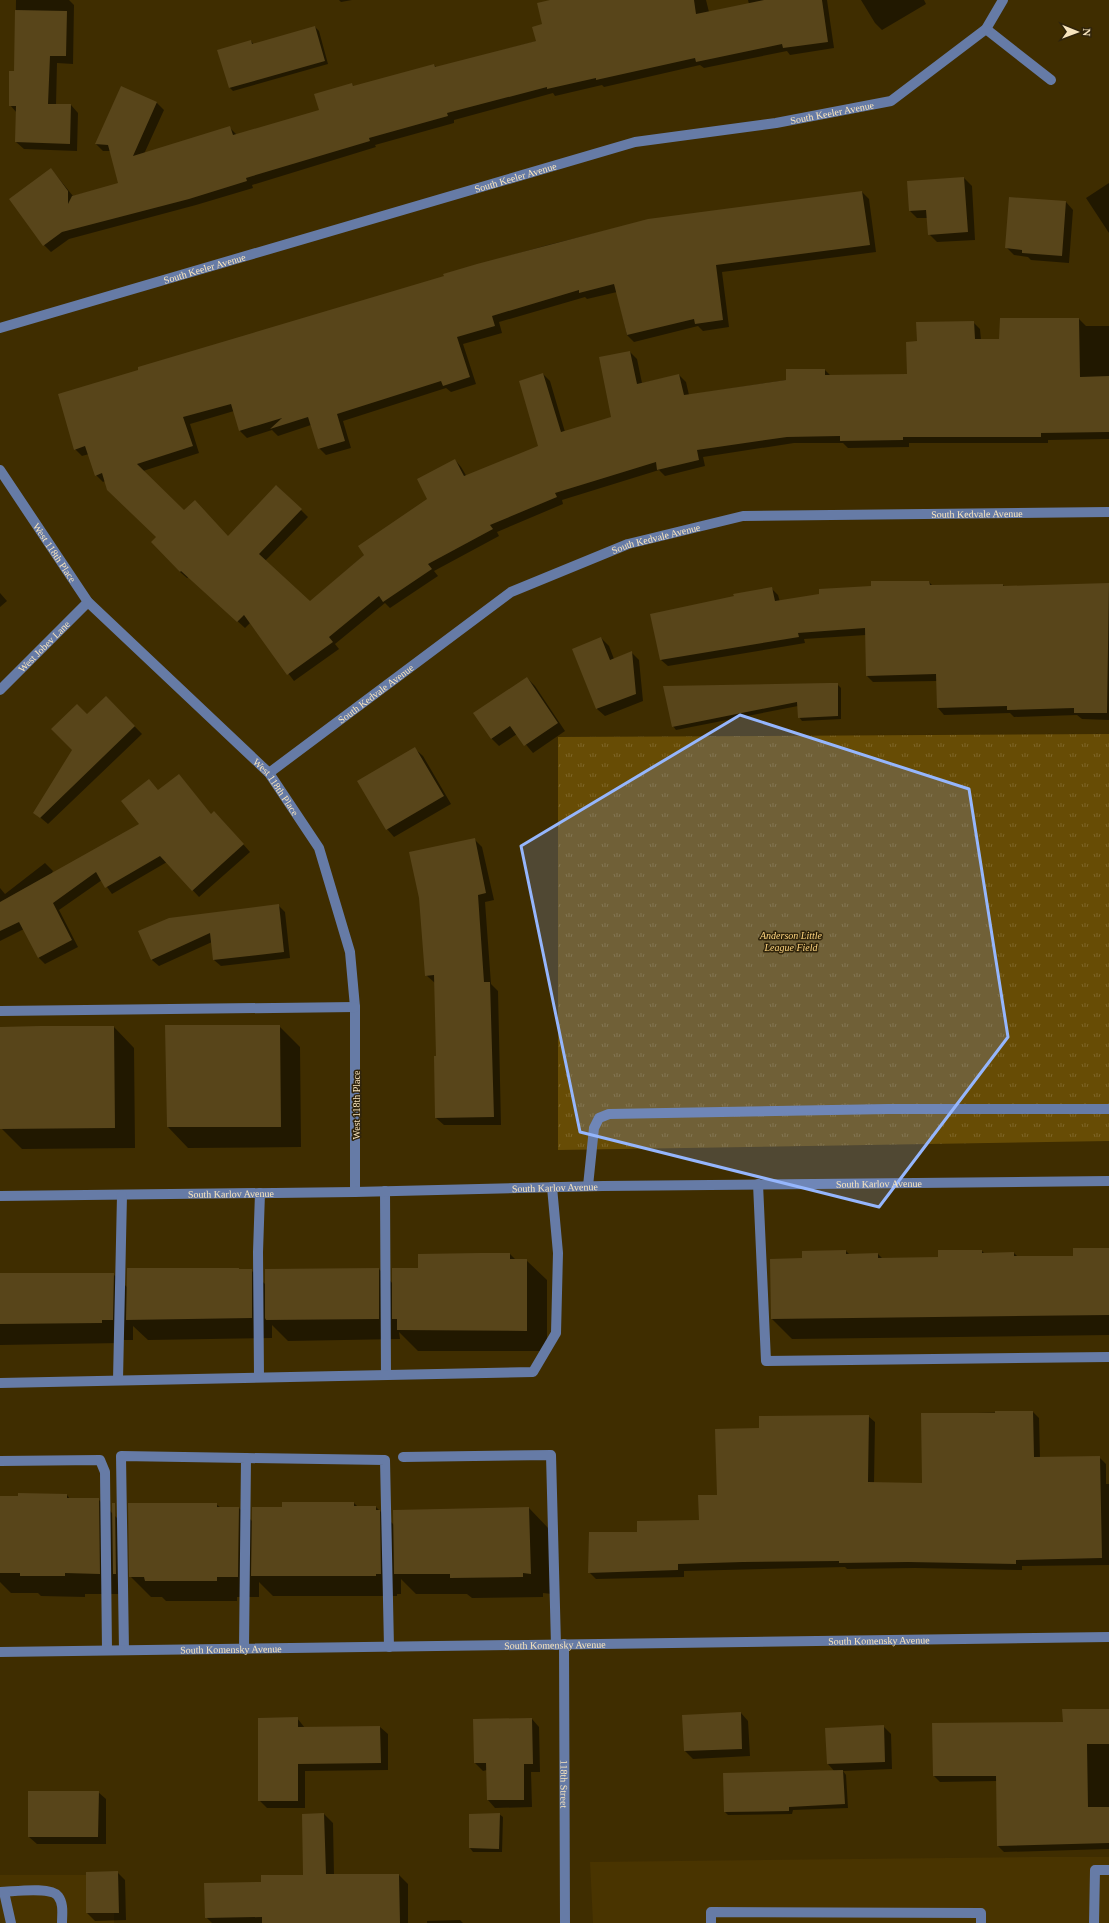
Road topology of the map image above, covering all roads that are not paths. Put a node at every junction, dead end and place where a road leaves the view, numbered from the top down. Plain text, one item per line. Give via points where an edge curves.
1 (1003, 0) edge
2 (986, 29) junction
3 (1051, 80) dead end
4 (0, 328) edge
5 (0, 470) edge
6 (1109, 512) edge
7 (88, 602) junction
8 (0, 690) edge
9 (269, 773) junction
10 (356, 1007) junction
11 (0, 1011) edge
12 (1109, 1109) edge
13 (1109, 1181) edge
14 (758, 1184) junction
15 (588, 1186) junction
16 (552, 1187) junction
17 (384, 1191) junction
18 (355, 1192) junction
19 (260, 1193) junction
20 (122, 1194) junction
21 (0, 1196) edge
22 (1109, 1357) edge
23 (386, 1375) junction
24 (259, 1377) junction
25 (118, 1380) junction
26 (0, 1383) edge
27 (403, 1457) dead end
28 (246, 1458) junction
29 (0, 1461) edge
30 (1109, 1637) edge
31 (560, 1644) junction
32 (389, 1647) junction
33 (244, 1649) junction
34 (107, 1650) junction
35 (124, 1650) junction
36 (0, 1652) edge
37 (1109, 1870) edge
38 (2, 1892) edge
39 (11, 1923) edge
40 (62, 1923) edge
41 (565, 1923) edge
42 (711, 1923) edge
43 (981, 1923) edge
44 (1094, 1923) edge

1 - 2 street, South Keeler Avenue
2 - 3 street
2 - 4 street, South Keeler Avenue via 890,101 776,123 636,142
5 - 7 street, West 118th Place
6 - 9 street, South Kedvale Avenue via 743,516 628,544 511,592
7 - 8 street, West Jobev Lane
7 - 9 street, West 118th Place
9 - 10 street, West 118th Place via 319,848 350,952
10 - 11 street
10 - 18 street, West 118th Place
12 - 15 street via 888,1109 609,1114 599,1118 594,1128
13 - 14 street, South Karlov Avenue
14 - 15 street, South Karlov Avenue
14 - 22 street via 766,1361
15 - 16 street, South Karlov Avenue
16 - 17 street, South Karlov Avenue
16 - 23 street via 558,1253 556,1334 533,1372
17 - 18 street, South Karlov Avenue
17 - 23 street
18 - 19 street, South Karlov Avenue
19 - 20 street, South Karlov Avenue
19 - 24 street
20 - 21 street, South Karlov Avenue
20 - 25 street
23 - 24 street
24 - 25 street
25 - 26 street
27 - 31 street, 118th Street via 551,1455
28 - 32 street via 385,1460
28 - 33 street
28 - 35 street via 120,1456
29 - 34 street via 100,1460 105,1472
30 - 31 street, South Komensky Avenue
31 - 32 street, South Komensky Avenue
31 - 41 street, 118th Street
32 - 33 street, South Komensky Avenue
33 - 35 street, South Komensky Avenue
34 - 35 street, South Komensky Avenue
34 - 36 street, South Komensky Avenue
37 - 44 street via 1095,1870
38 - 39 street
38 - 40 street via 48,1890 58,1895 62,1906
42 - 43 street via 711,1912 981,1913

